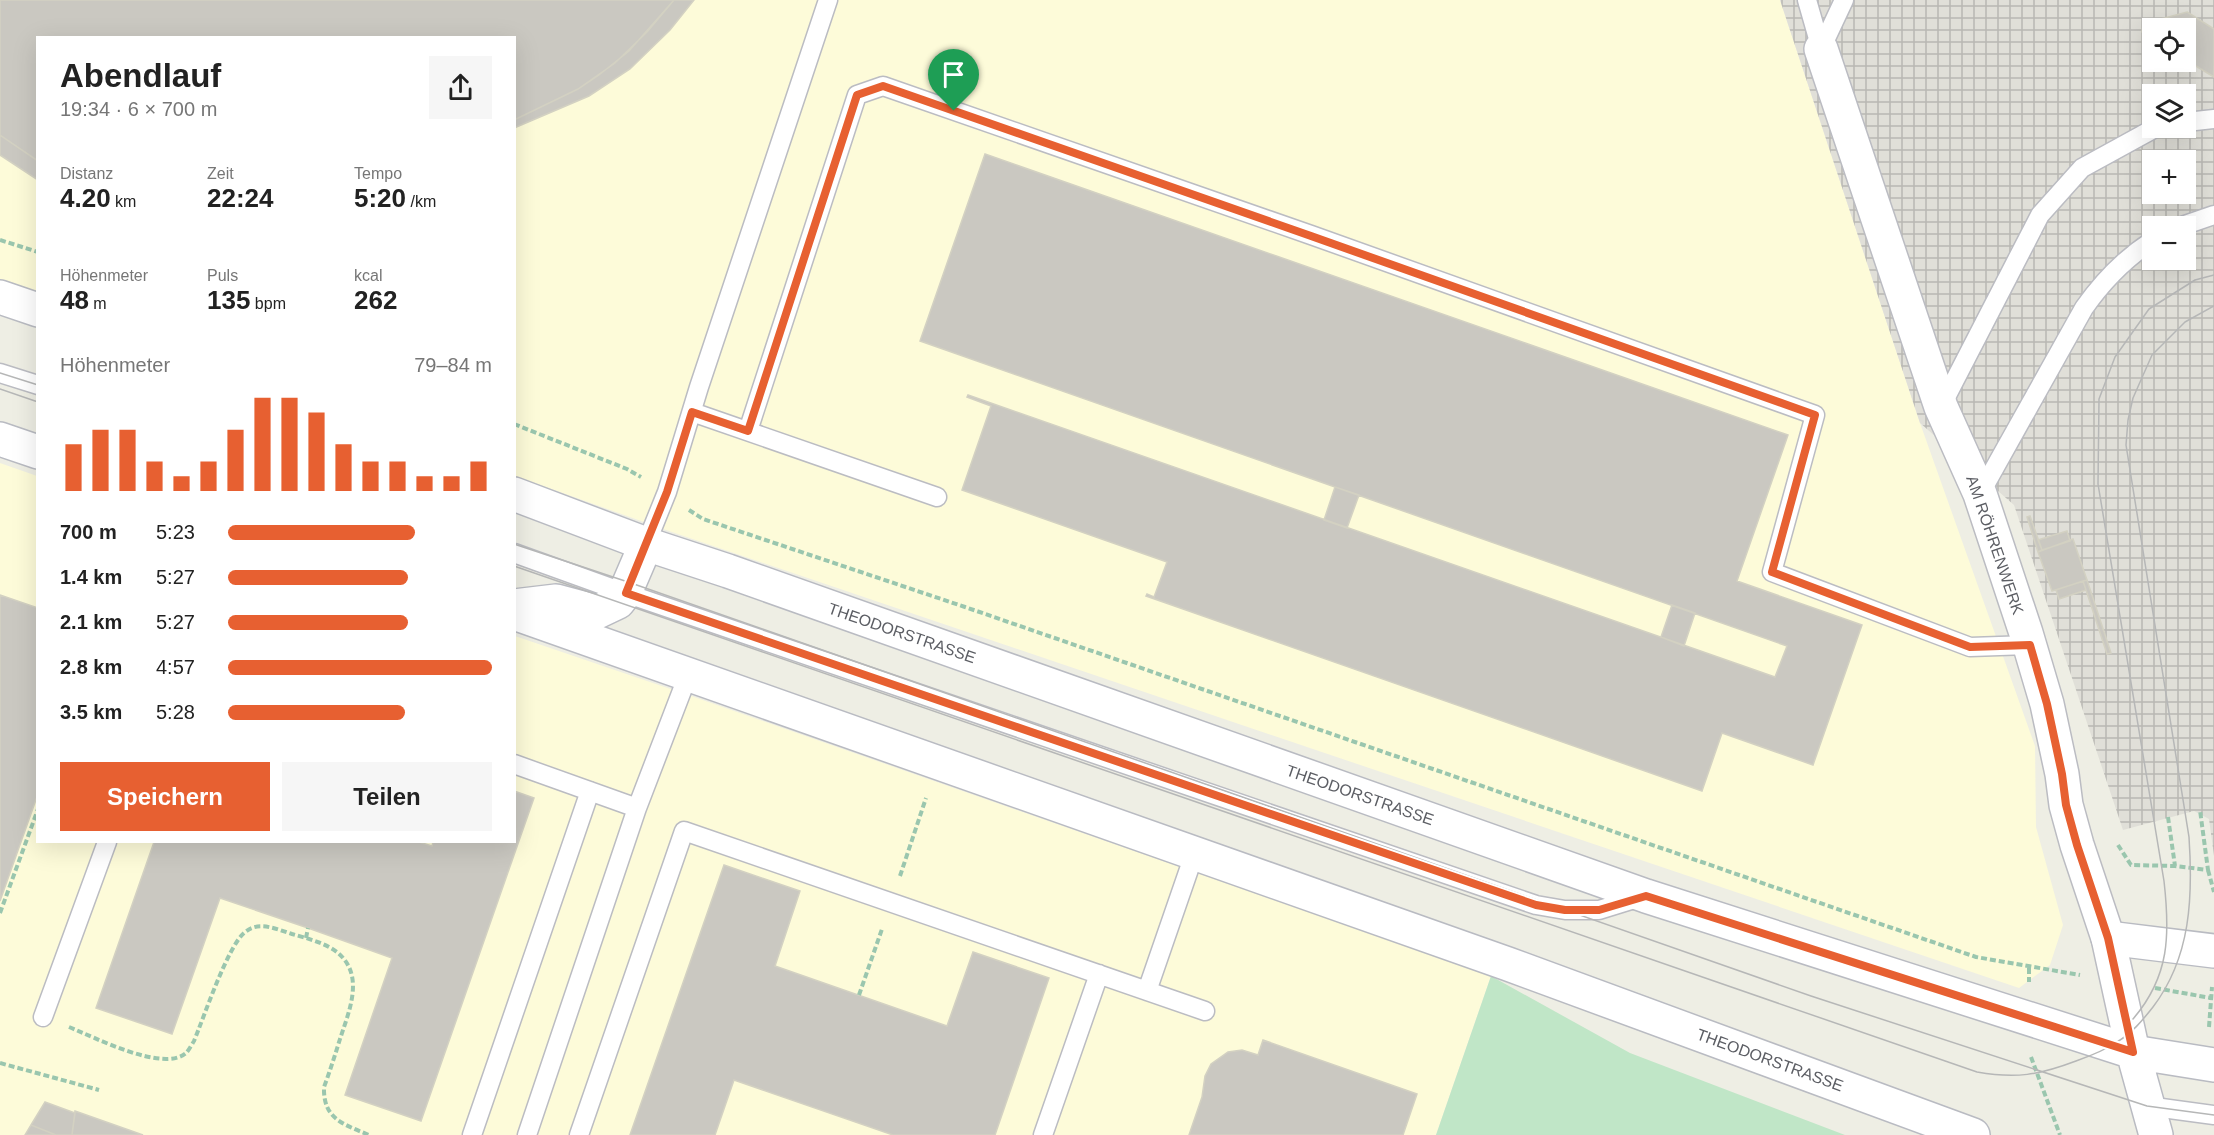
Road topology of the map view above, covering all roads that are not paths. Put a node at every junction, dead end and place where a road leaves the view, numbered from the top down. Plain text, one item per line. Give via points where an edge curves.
1 (828, 0) edge
2 (1808, 0) edge
3 (1844, 0) edge
4 (1821, 49) junction
5 (2214, 119) edge
6 (2196, 121) edge
7 (2142, 135) edge
8 (2214, 215) edge
9 (2196, 221) edge
10 (2142, 248) edge
11 (0, 297) edge
12 (36, 309) edge
13 (0, 373) edge
14 (36, 384) edge
15 (1941, 407) junction
16 (692, 412) junction
17 (748, 431) junction
18 (0, 440) edge
19 (36, 451) edge
20 (1980, 494) junction
21 (516, 495) edge
22 (937, 498) dead end
23 (646, 544) junction
24 (516, 554) edge
25 (626, 593) junction
26 (516, 606) edge
27 (516, 614) edge
28 (2030, 645) junction
29 (688, 675) junction
30 (516, 765) edge
31 (590, 791) junction
32 (637, 808) junction
33 (107, 843) edge
34 (1195, 852) junction
35 (1646, 896) junction
36 (2108, 938) junction
37 (2214, 951) edge
38 (1099, 974) junction
39 (1147, 991) junction
40 (1205, 1011) dead end
41 (43, 1017) road end
42 (2133, 1052) junction
43 (2214, 1065) edge
44 (2214, 1115) edge
45 (2152, 1120) edge
46 (472, 1135) edge
47 (527, 1135) edge
48 (579, 1135) edge
49 (1043, 1135) edge
50 (1973, 1135) edge

1 - 16 lane
2 - 4 lane
3 - 4 lane
4 - 15 main road, AM RÖHRENWERK
5 - 6 lane
7 - 15 lane via 2082,168 2040,215
8 - 9 lane
10 - 20 lane via 2103,281 2084,308
11 - 12 main road
13 - 14 lane
15 - 20 main road, AM RÖHRENWERK
16 - 17 lane
16 - 23 lane
17 - 22 lane
17 - 28 lane via 857,95 883,86 1815,415 1772,572 1970,647
18 - 19 main road
20 - 28 main road, AM RÖHRENWERK
21 - 23 main road, THEODORSTRASSE
23 - 25 main road
23 - 35 main road, THEODORSTRASSE
24 - 25 lane
25 - 26 main road via 618,602 597,612 556,601
25 - 35 lane via 1536,905 1599,910
27 - 29 main road, THEODORSTRASSE
28 - 36 main road, AM RÖHRENWERK via 2047,704 2071,825
29 - 32 lane
29 - 34 main road, THEODORSTRASSE
30 - 31 lane
31 - 32 lane
31 - 46 lane
32 - 47 lane
33 - 41 lane
34 - 39 lane
34 - 50 main road, THEODORSTRASSE
35 - 42 main road, THEODORSTRASSE
36 - 37 main road
36 - 42 main road, AM RÖHRENWERK
38 - 39 lane
38 - 48 lane via 684,831
38 - 49 lane
39 - 40 lane
42 - 43 main road, THEODORSTRASSE
42 - 45 main road, AM RÖHRENWERK
44 - 45 lane

